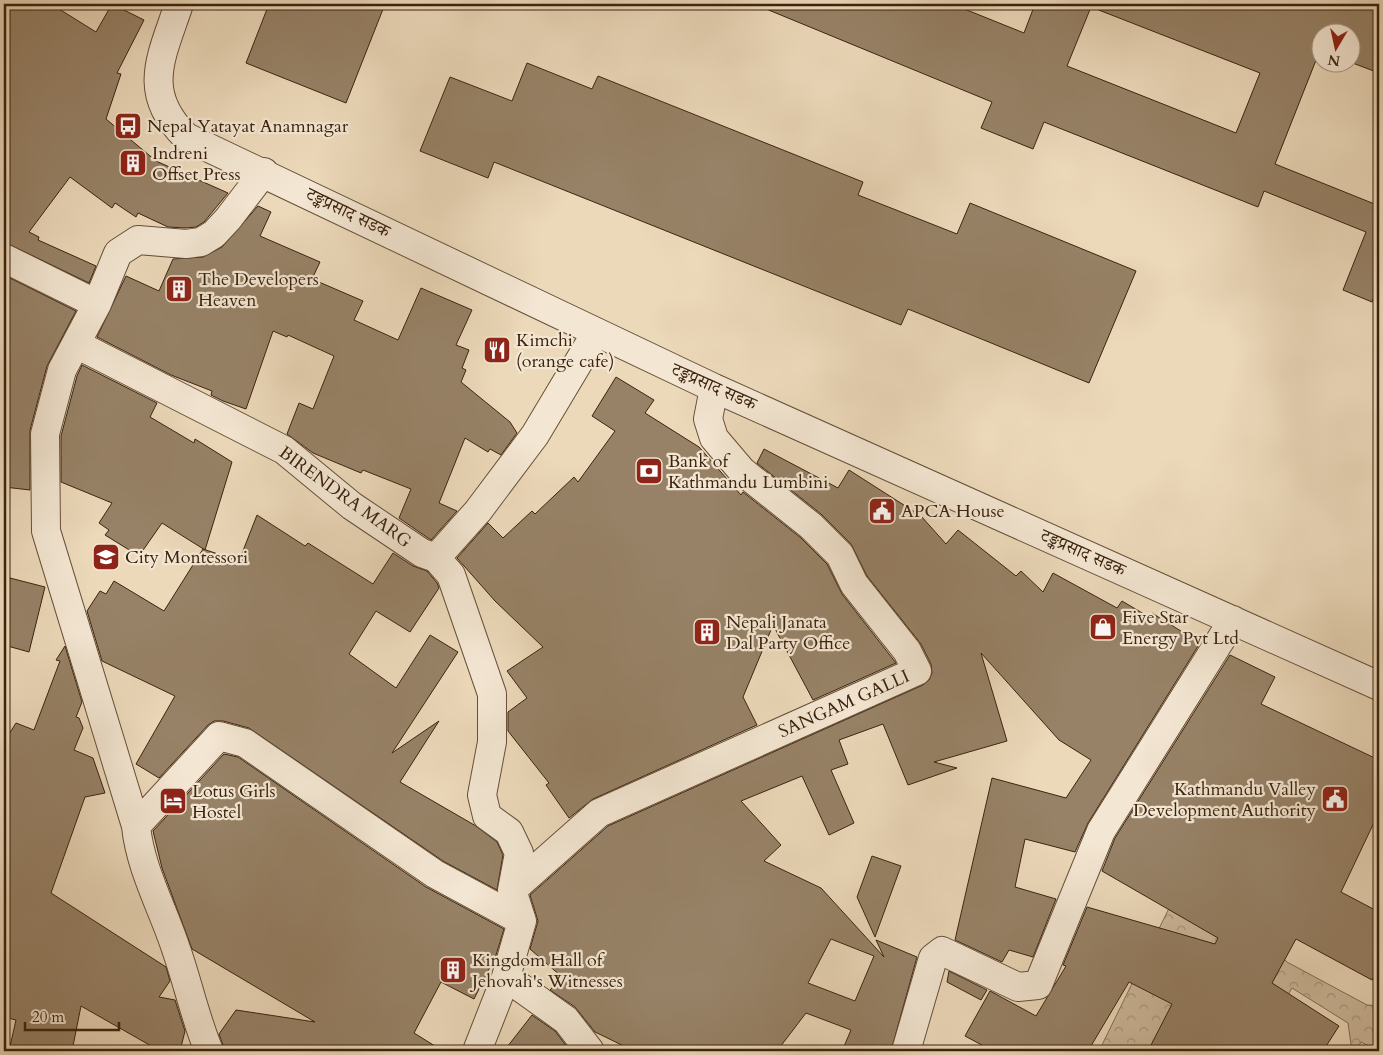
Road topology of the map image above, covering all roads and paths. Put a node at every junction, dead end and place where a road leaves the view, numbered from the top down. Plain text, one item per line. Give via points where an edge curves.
1 (180, 4) edge
2 (264, 172) junction
3 (4, 258) edge
4 (97, 304) junction
5 (596, 333) junction
6 (76, 344) junction
7 (714, 388) junction
8 (436, 558) junction
9 (1233, 620) junction
10 (1379, 686) edge
11 (136, 826) junction
12 (512, 890) junction
13 (522, 921) junction
14 (506, 977) junction
15 (209, 1051) edge
16 (477, 1051) edge
17 (590, 1051) edge
18 (906, 1051) edge

1 - 2 street, टङ्कप्रसाद सडक via 158,75 163,106 172,123 186,137
2 - 4 street via 228,219 201,242 138,240 118,253
2 - 5 street, टङ्कप्रसाद सडक
3 - 4 street
4 - 6 street
5 - 7 street, टङ्कप्रसाद सडक
5 - 8 street via 535,435 478,511
6 - 8 street, BIRENDRA MARG via 284,450 352,506 422,553
6 - 11 street via 62,370 45,434 46,531
7 - 9 street, टङ्कप्रसाद सडक
7 - 12 street, SANGAM GALLI via 708,418 714,438 742,471 811,526 840,555 854,584 907,651 917,671 600,813
8 - 12 street, BIRENDRA MARG via 451,575 492,694 492,742 482,796 487,816 509,832 519,853
9 - 10 street, टङ्कप्रसाद सडक
9 - 18 street via 1101,831 1038,985 1018,987 942,951 933,958
11 - 13 street via 218,736 245,743 435,874
11 - 15 street via 143,858
12 - 13 street, BIRENDRA MARG
13 - 14 street
14 - 16 street
14 - 17 street via 566,1020

